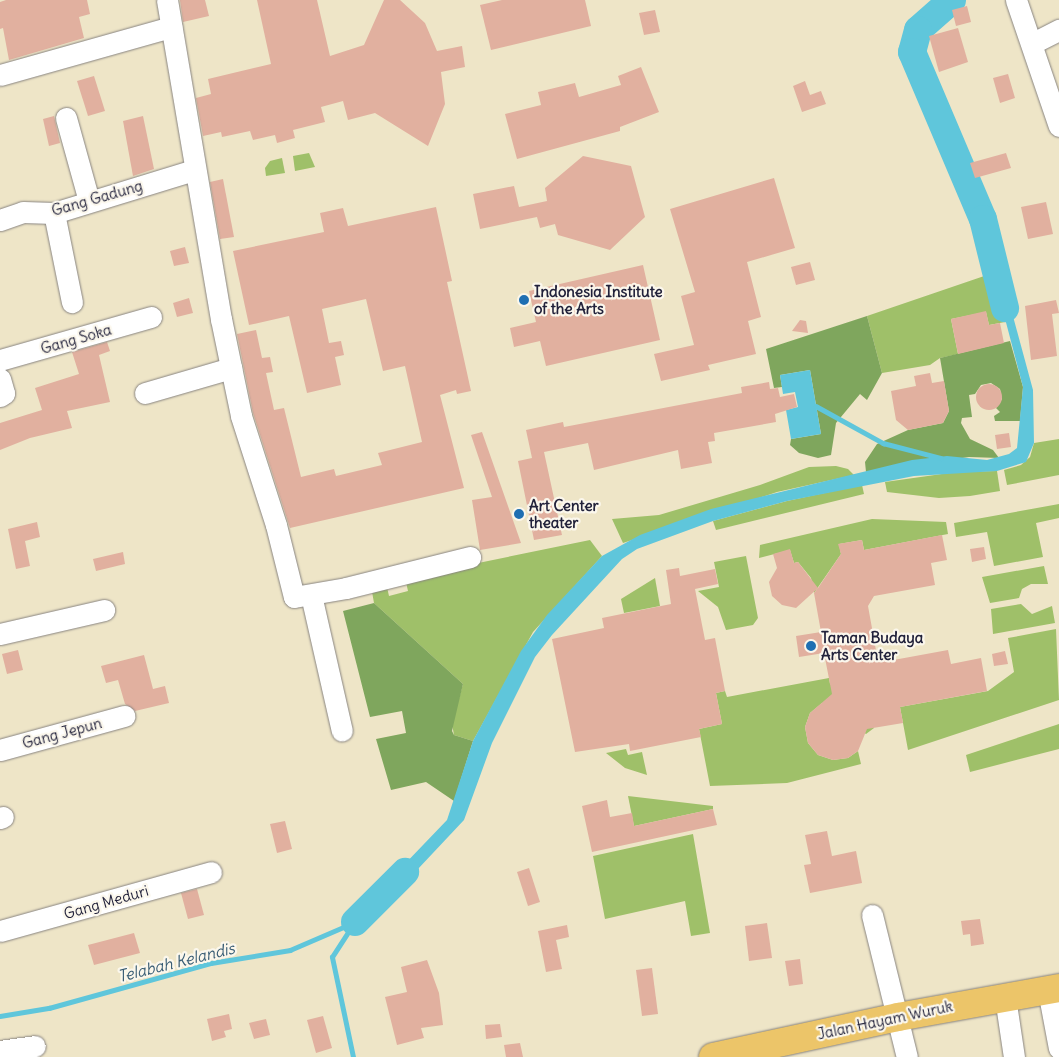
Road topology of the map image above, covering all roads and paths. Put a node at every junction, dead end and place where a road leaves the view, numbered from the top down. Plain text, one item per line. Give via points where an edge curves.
1 (167, 0) edge
2 (1016, 0) edge
3 (171, 27) junction
4 (1059, 30) edge
5 (1033, 43) junction
6 (1052, 72) edge
7 (0, 75) edge
8 (66, 118) dead end
9 (1059, 126) edge
10 (194, 170) junction
11 (89, 201) junction
12 (54, 213) junction
13 (0, 220) edge
14 (72, 302) dead end
15 (151, 317) dead end
16 (0, 360) edge
17 (231, 368) junction
18 (0, 380) edge
19 (145, 393) dead end
20 (0, 396) edge
21 (470, 557) dead end
22 (311, 595) junction
23 (104, 610) dead end
24 (0, 634) edge
25 (124, 716) dead end
26 (342, 730) dead end
27 (0, 750) edge
28 (211, 872) dead end
29 (872, 915) dead end
30 (0, 931) edge
31 (1054, 989) edge
32 (1005, 996) junction
33 (898, 1017) junction
34 (34, 1046) dead end
35 (1059, 1048) edge
36 (0, 1051) edge
37 (767, 1051) edge
38 (713, 1057) edge
39 (907, 1057) edge
40 (1014, 1057) edge

1 - 3 street
2 - 5 street
3 - 7 street
3 - 10 street
4 - 5 street
5 - 6 street
6 - 9 street
8 - 11 street
10 - 11 street, Gang Gadung
10 - 17 street
11 - 12 street, Gang Gadung
12 - 13 street, Gang Gadung via 23,212
12 - 14 street
15 - 16 street, Gang Soka
17 - 19 street
17 - 22 street via 253,461 276,525 294,595 296,598
18 - 20 street via 4,394
21 - 22 street
22 - 26 street
23 - 24 street
25 - 27 street, Gang Jepun
28 - 30 street, Gang Meduri
29 - 33 street
31 - 32 main road, Jalan Hayam Wuruk
31 - 35 street
32 - 33 main road, Jalan Hayam Wuruk
32 - 40 street
33 - 37 main road, Jalan Hayam Wuruk
33 - 39 street
34 - 36 street
37 - 38 main road, Jalan Hayam Wuruk

